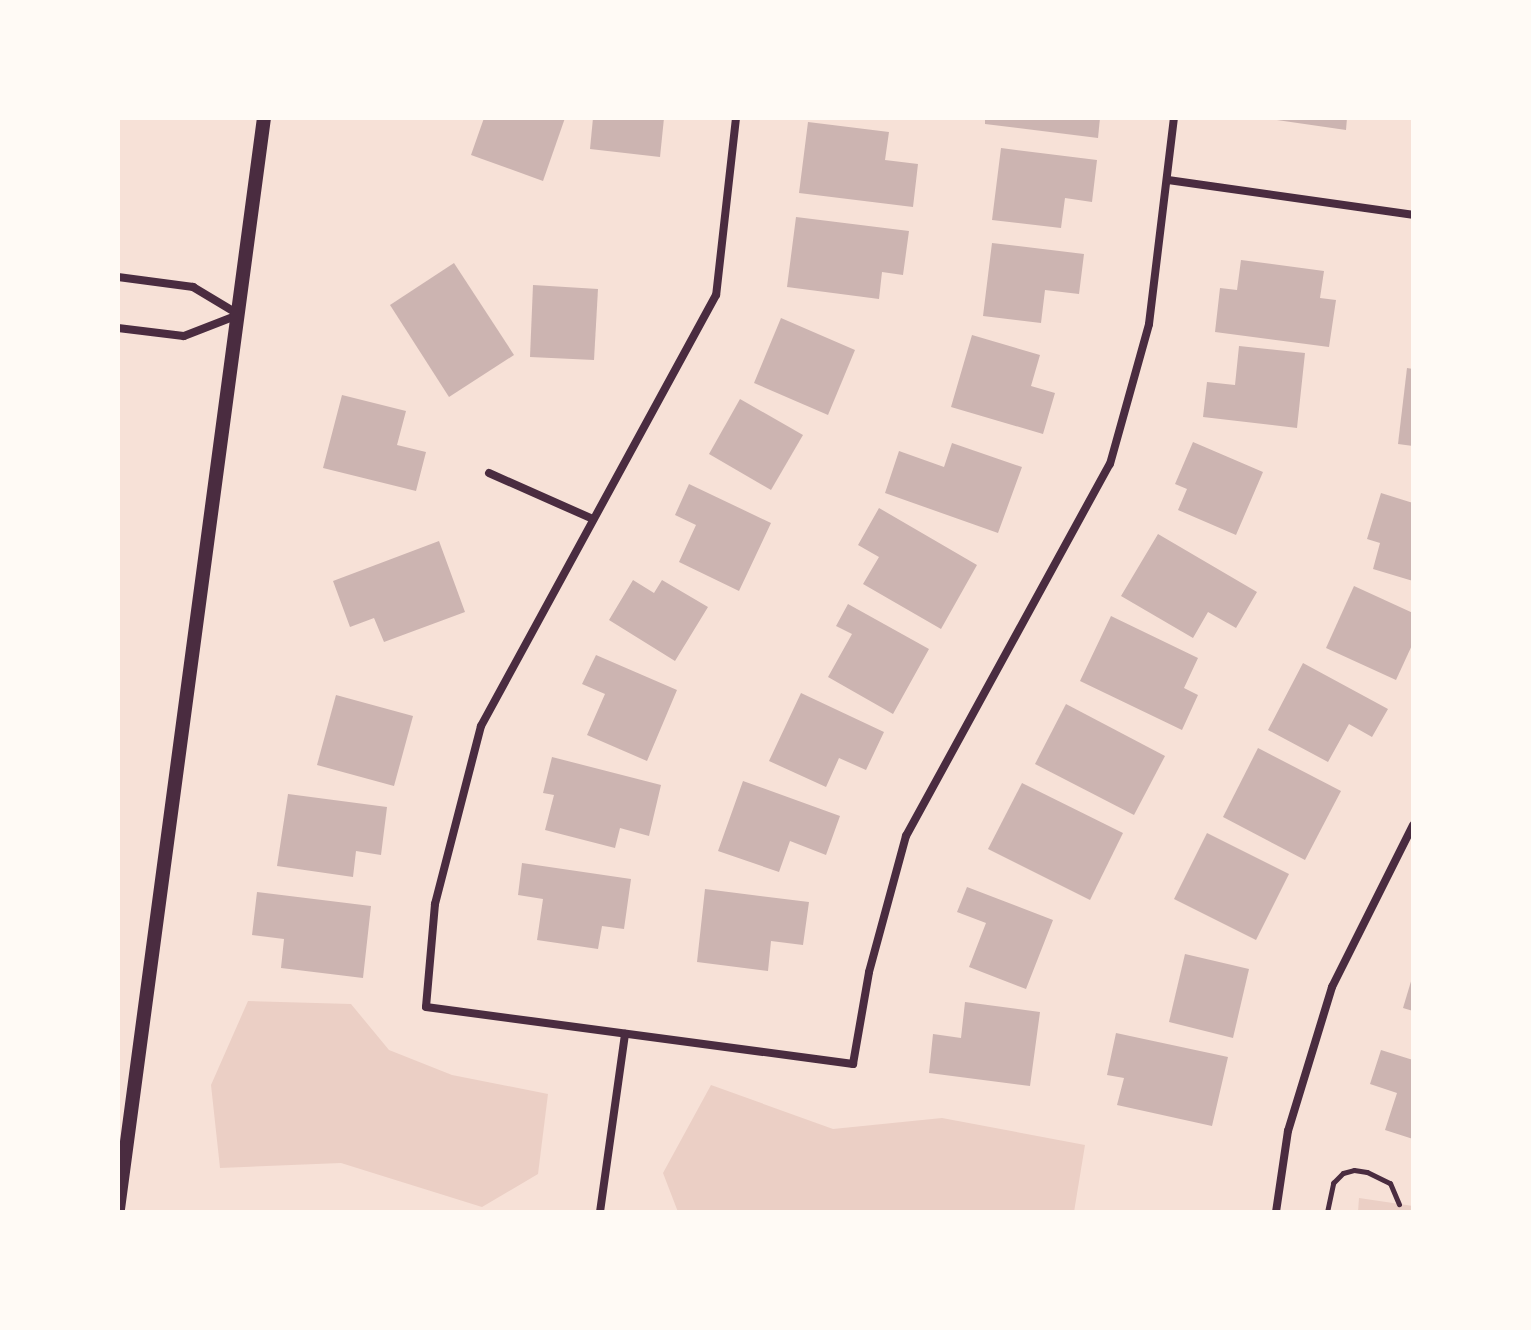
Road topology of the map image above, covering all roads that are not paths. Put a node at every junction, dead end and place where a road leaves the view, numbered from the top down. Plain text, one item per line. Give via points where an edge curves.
1 (264, 118) edge
2 (736, 118) edge
3 (1174, 118) edge
4 (1168, 180) junction
5 (1413, 215) edge
6 (118, 277) edge
7 (238, 315) junction
8 (118, 328) edge
9 (489, 473) dead end
10 (593, 519) junction
11 (1413, 825) edge
12 (625, 1034) junction
13 (118, 1209) edge
14 (600, 1212) edge
15 (1276, 1212) edge

1 - 7 street
2 - 10 street via 716,295
3 - 4 street
4 - 5 street
4 - 12 street via 1149,324 1110,464 906,836 869,972 853,1064
6 - 7 street via 193,287
7 - 8 street via 184,336
7 - 13 street
9 - 10 street
10 - 12 street via 481,726 435,904 426,1007
11 - 15 street via 1332,987 1288,1131
12 - 14 street

